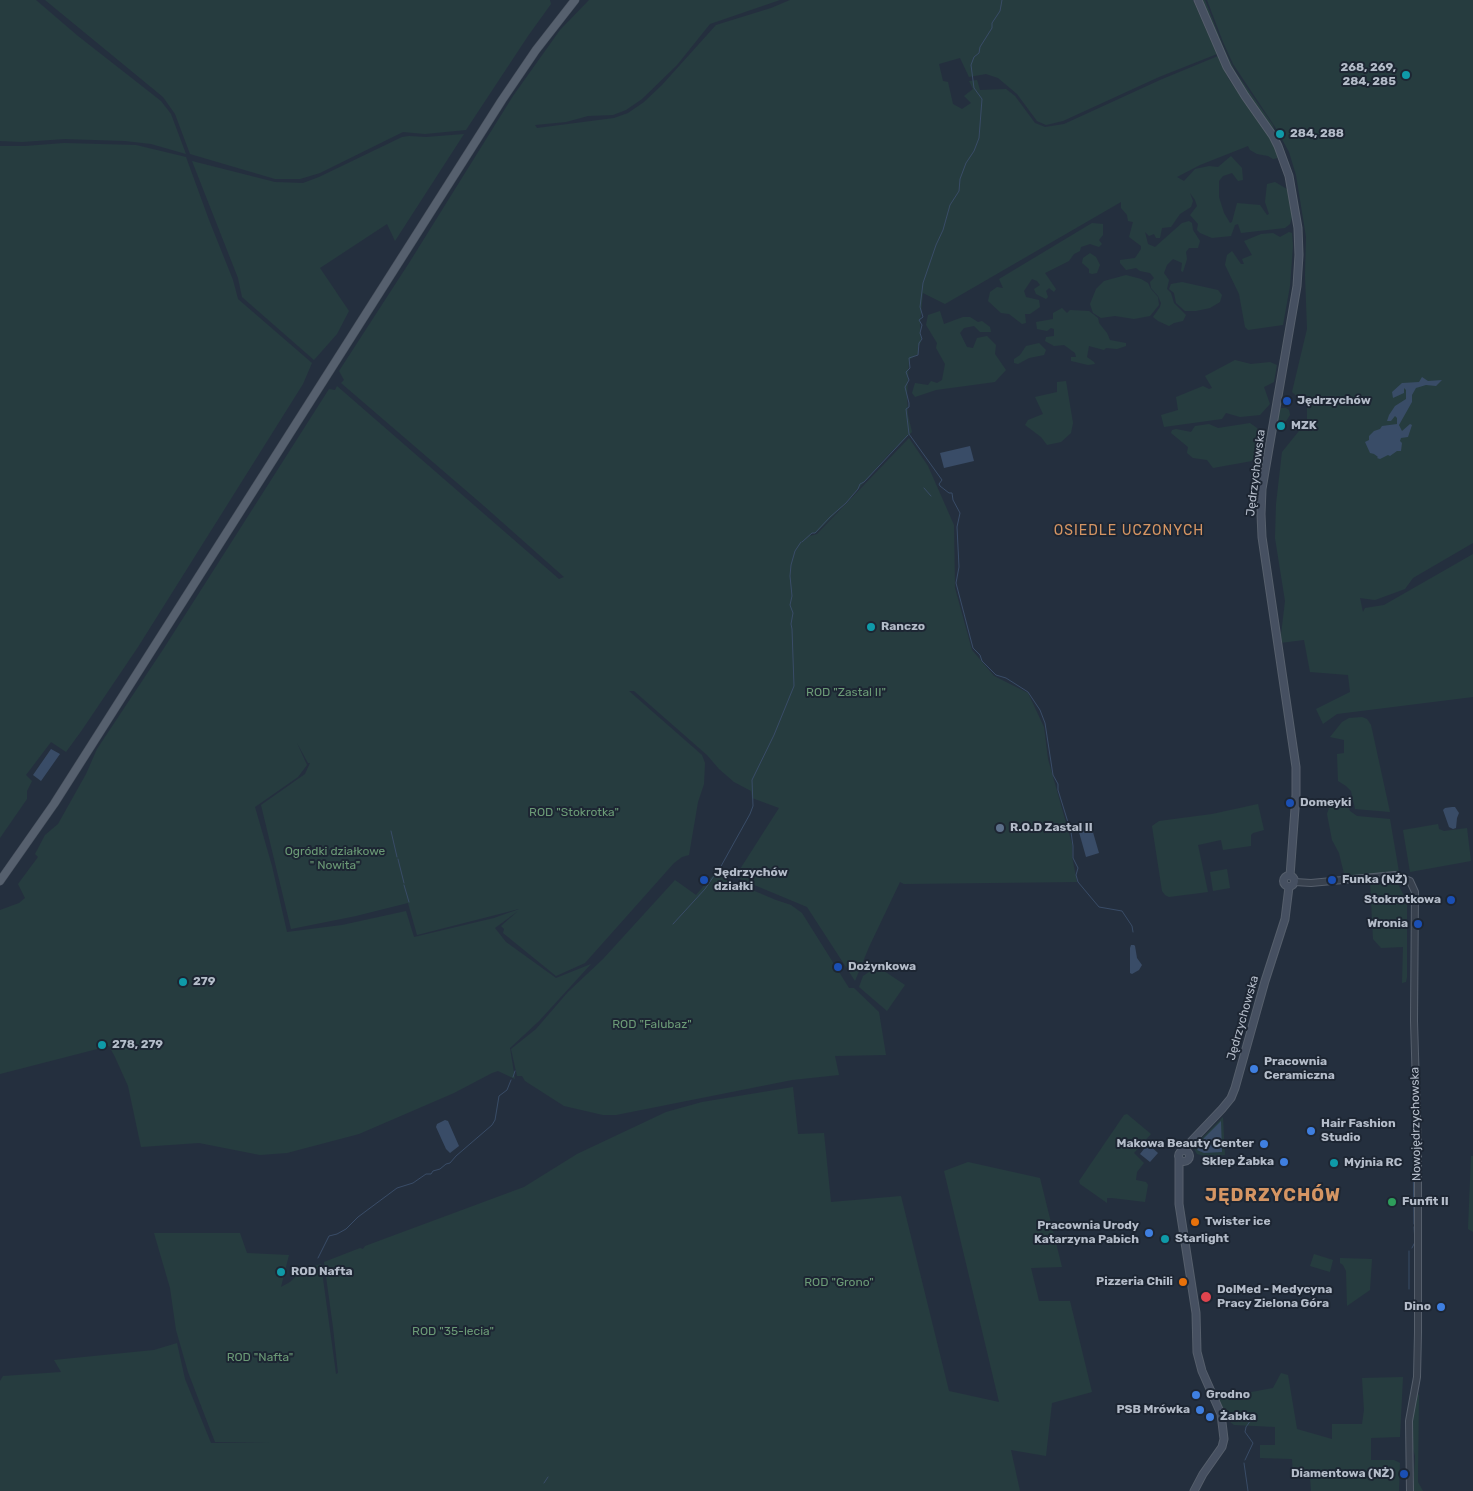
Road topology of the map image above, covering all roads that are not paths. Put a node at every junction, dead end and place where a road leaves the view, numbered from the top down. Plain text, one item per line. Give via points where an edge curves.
1 (575, 0) edge
2 (1198, 0) edge
3 (2, 878) edge
4 (1292, 885) junction
5 (1194, 1491) edge
6 (1410, 1491) edge

1 - 3 main road via 502,100 59,796
2 - 4 main road, Jędrzychowska via 1227,67 1273,136 1289,176 1297,217 1296,292 1262,489 1261,514 1296,767 1290,876 1284,881 1285,885
4 - 5 main road, Jędrzychowska via 1235,1088 1228,1103 1186,1151 1179,1153 1182,1160 1179,1204 1196,1313 1197,1352 1221,1414 1224,1439
4 - 6 street, Nowojędrzychowska via 1395,875 1410,881 1413,887 1418,1373 1409,1421

